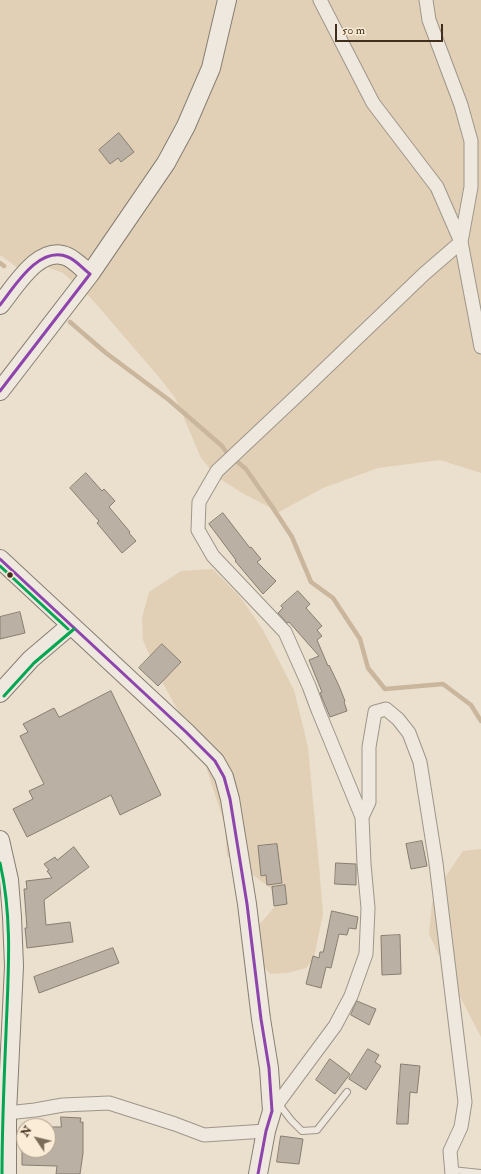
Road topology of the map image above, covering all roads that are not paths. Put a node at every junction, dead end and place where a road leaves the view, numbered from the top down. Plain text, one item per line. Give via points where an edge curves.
1 (227, 0) edge
2 (320, 0) edge
3 (426, 0) edge
4 (461, 242) junction
5 (90, 274) junction
6 (0, 305) edge
7 (481, 347) edge
8 (0, 391) edge
9 (0, 559) edge
10 (71, 624) junction
11 (0, 693) edge
12 (362, 817) junction
13 (0, 840) edge
14 (347, 1092) dead end
15 (275, 1107) junction
16 (4, 1112) edge
17 (266, 1131) junction
18 (452, 1172) edge
19 (481, 1173) edge
20 (7, 1174) edge
21 (258, 1174) edge

1 - 5 street via 211,68 186,126 166,163
2 - 4 street via 373,103 437,187
3 - 4 street via 430,20 461,105 470,141 471,187
4 - 7 street
4 - 12 street via 238,450 217,471 199,502 198,530 213,556 285,632
5 - 6 street via 68,257 57,254 42,257
5 - 8 street
9 - 10 street
10 - 11 street via 31,659
10 - 15 street via 186,732 215,761 224,777 247,904
12 - 15 street via 368,908 366,954 351,996 335,1026
12 - 18 street via 369,802 368,747 375,712 386,709 409,733 420,762 436,863 465,1102 461,1127 450,1151
13 - 16 street via 9,880 14,966
14 - 15 lane via 317,1130 302,1131
15 - 17 street
16 - 17 street via 109,1103 204,1135
16 - 20 street
17 - 21 street
18 - 19 lane

